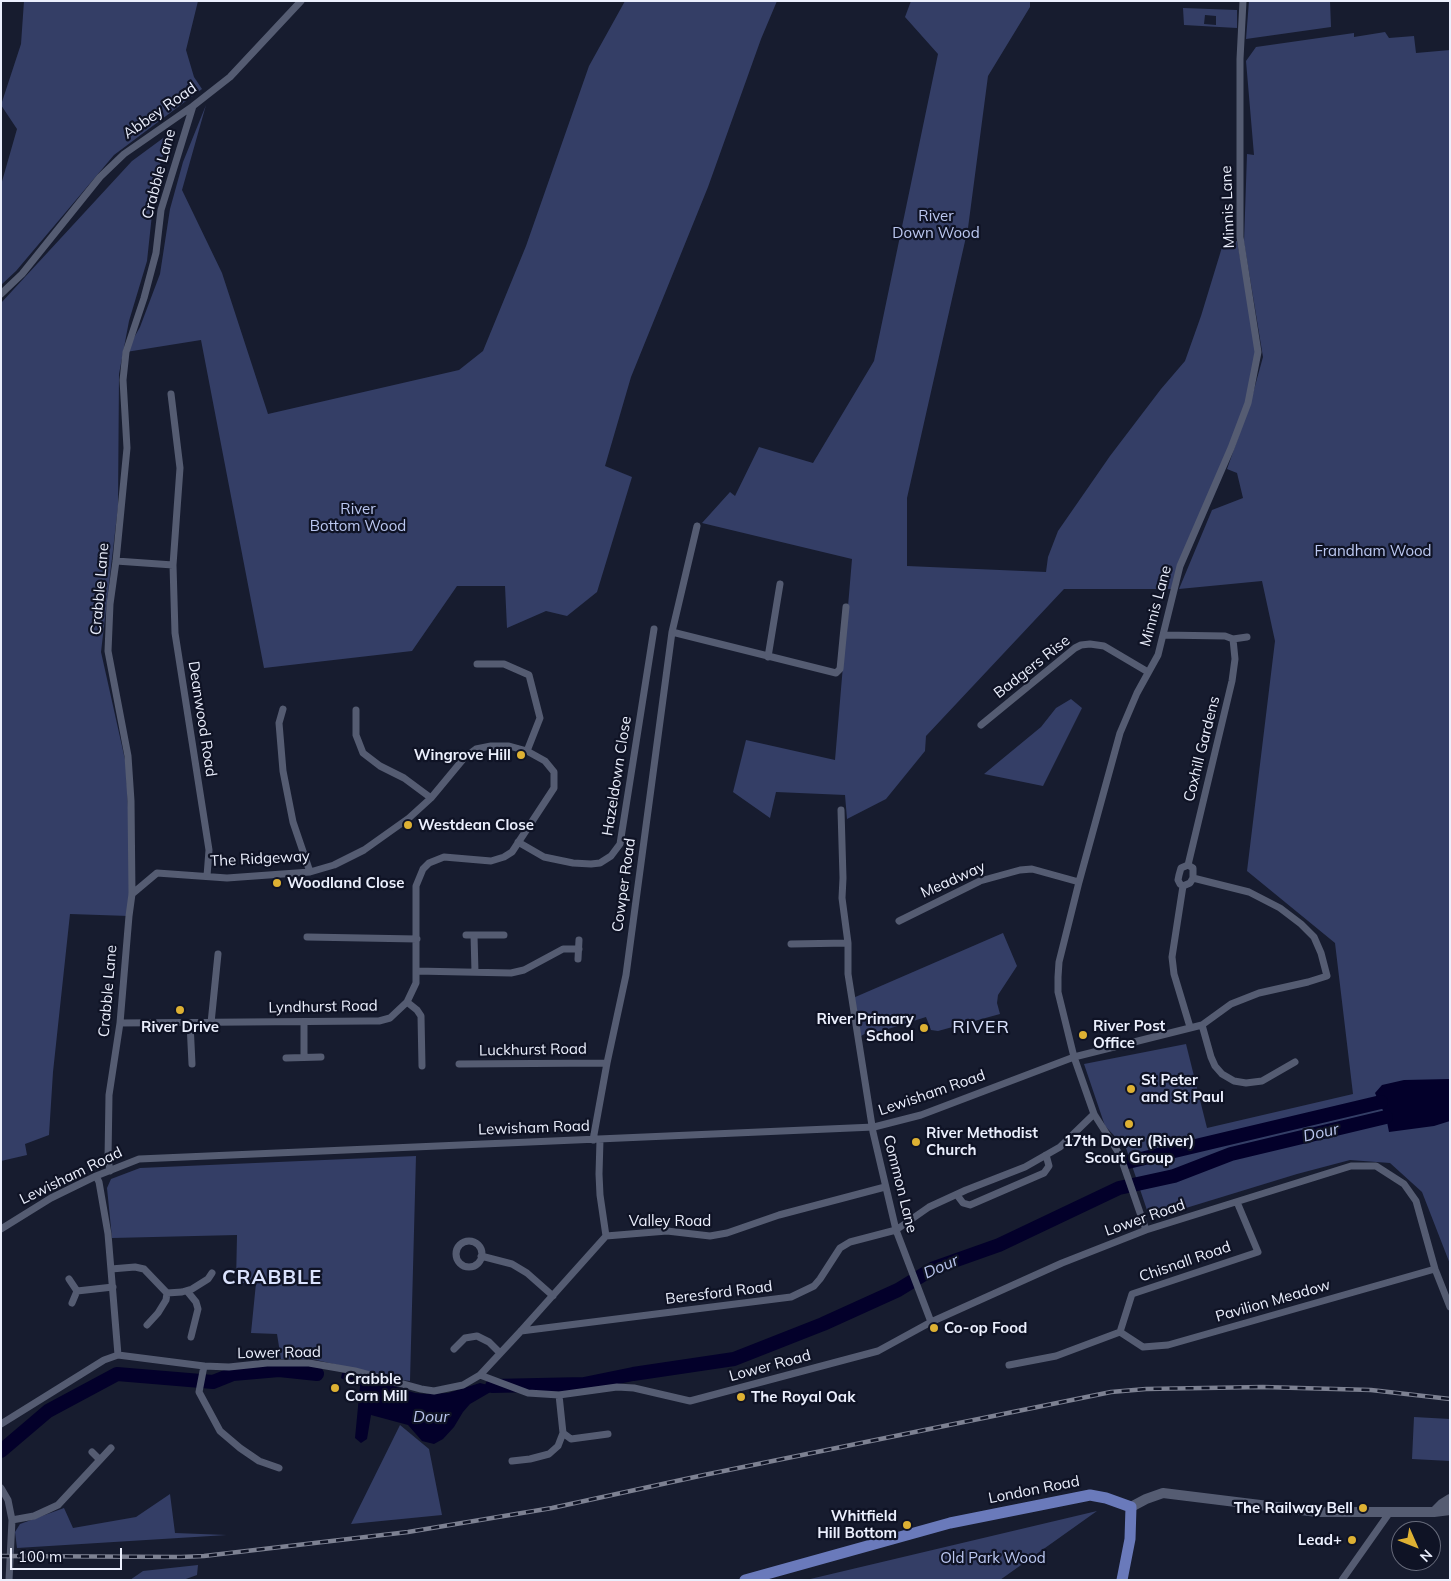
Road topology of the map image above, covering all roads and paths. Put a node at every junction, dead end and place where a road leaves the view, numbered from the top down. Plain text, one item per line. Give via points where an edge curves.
1 (301, 1) edge
2 (1243, 1) edge
3 (193, 106) junction
4 (1, 294) edge
5 (171, 394) dead end
6 (697, 526) dead end
7 (116, 561) junction
8 (173, 565) junction
9 (780, 584) dead end
10 (846, 607) dead end
11 (654, 629) dead end
12 (672, 632) junction
13 (1163, 635) junction
14 (1247, 637) dead end
15 (1233, 639) junction
16 (768, 657) junction
17 (477, 664) dead end
18 (1148, 672) junction
19 (283, 708) dead end
20 (356, 710) dead end
21 (981, 725) dead end
22 (527, 751) junction
23 (554, 772) joint
24 (431, 798) junction
25 (841, 810) dead end
26 (518, 842) junction
27 (1188, 865) junction
28 (310, 872) junction
29 (207, 876) junction
30 (1193, 878) junction
31 (1079, 882) junction
32 (1184, 886) junction
33 (132, 894) junction
34 (899, 921) dead end
35 (466, 935) dead end
36 (474, 935) junction
37 (504, 935) dead end
38 (307, 937) dead end
39 (417, 939) junction
40 (579, 940) dead end
41 (848, 943) junction
42 (791, 944) dead end
43 (579, 949) junction
44 (218, 954) dead end
45 (578, 960) dead end
46 (416, 971) junction
47 (475, 972) junction
48 (407, 1002) junction
49 (304, 1022) junction
50 (120, 1023) junction
51 (190, 1023) junction
52 (211, 1023) junction
53 (1202, 1025) junction
54 (1190, 1027) junction
55 (304, 1057) junction
56 (321, 1057) dead end
57 (1074, 1057) junction
58 (286, 1058) dead end
59 (1295, 1062) dead end
60 (607, 1063) junction
61 (192, 1064) dead end
62 (459, 1064) dead end
63 (422, 1066) dead end
64 (1094, 1114) junction
65 (874, 1127) junction
66 (597, 1140) junction
67 (1046, 1155) junction
68 (110, 1171) junction
69 (96, 1176) junction
70 (885, 1187) junction
71 (957, 1195) junction
72 (1237, 1202) junction
73 (1, 1229) edge
74 (896, 1230) junction
75 (1146, 1230) junction
76 (606, 1236) junction
77 (481, 1256) dead end
78 (1435, 1268) junction
79 (111, 1269) junction
80 (212, 1273) dead end
81 (69, 1279) dead end
82 (113, 1287) junction
83 (77, 1291) junction
84 (186, 1291) junction
85 (166, 1293) junction
86 (553, 1296) junction
87 (72, 1303) dead end
88 (1450, 1307) edge
89 (931, 1322) junction
90 (146, 1325) dead end
91 (521, 1332) junction
92 (1120, 1332) junction
93 (191, 1337) dead end
94 (454, 1349) dead end
95 (500, 1353) junction
96 (118, 1354) junction
97 (1009, 1365) dead end
98 (204, 1366) junction
99 (480, 1375) junction
100 (559, 1395) junction
101 (1, 1424) edge
102 (563, 1432) junction
103 (608, 1434) dead end
104 (111, 1448) dead end
105 (92, 1452) dead end
106 (100, 1460) junction
107 (512, 1461) dead end
108 (279, 1468) dead end
109 (1, 1488) edge
110 (1450, 1499) edge
111 (1131, 1507) junction
112 (1450, 1510) edge
113 (1390, 1512) junction
114 (1434, 1512) junction
115 (12, 1520) junction
116 (9, 1580) edge
117 (745, 1580) edge
118 (1122, 1580) edge
119 (1342, 1580) edge

1 - 3 street, Abbey Road via 230,77
2 - 13 street, Minnis Lane via 1240,237 1258,352 1248,403 1180,566
3 - 4 street, Abbey Road via 124,154 100,177 22,274
3 - 7 street, Crabble Lane via 161,210 156,253 126,352 123,380 127,448
5 - 8 street, Deanwood Road via 180,468
6 - 12 street, Cowper Road
7 - 8 street
7 - 33 street, Crabble Lane via 108,650 128,756
8 - 29 street, Deanwood Road via 175,633 209,850
9 - 16 street
10 - 16 street via 838,672
11 - 26 street, Hazeldown Close via 620,844 611,856 591,864 544,857
12 - 16 street
12 - 60 street, Cowper Road via 626,974
13 - 15 street via 1225,636
13 - 18 street, Minnis Lane via 1158,655
14 - 15 street
15 - 27 street, Coxhill Gardens via 1232,681
17 - 22 street via 504,664 529,675 540,718
18 - 21 street, Badgers Rise via 1104,646 1081,645 990,722
18 - 31 street, Minnis Lane via 1120,733
19 - 28 street via 280,723 284,771 293,822
20 - 24 street via 356,735 362,753
22 - 23 street, The Ridgeway via 544,761
22 - 24 street, The Ridgeway via 509,746 476,749 465,757
23 - 26 street, Lyndhurst Road via 554,788
24 - 28 street, The Ridgeway via 364,850 334,865
25 - 41 street, Common Lane via 842,898
26 - 39 street, Lyndhurst Road via 512,852 497,860 444,858 422,869 416,886
27 - 30 street via 1192,868
27 - 32 street, Coxhill Gardens via 1181,868 1178,875 1180,884
28 - 29 street, The Ridgeway via 227,878
29 - 33 street, The Ridgeway via 157,873
30 - 32 street
30 - 53 street via 1249,892 1280,908 1314,937 1327,976 1259,993 1230,1004
31 - 34 street, Meadway via 1032,869 1020,870 980,881
31 - 57 street, Minnis Lane via 1058,977 1058,992
32 - 54 street, Coxhill Gardens via 1172,957
33 - 50 street, Crabble Lane
35 - 36 street
36 - 37 street
36 - 47 street
38 - 39 street
39 - 46 street, Lyndhurst Road
40 - 43 street
41 - 42 street
41 - 65 street, Common Lane via 852,1008
43 - 45 street
43 - 47 street via 563,948 524,970 511,973
44 - 52 street
46 - 47 street
46 - 48 street, Lyndhurst Road via 416,983
48 - 49 street, Lyndhurst Road via 390,1018 379,1021
48 - 63 street via 421,1016
49 - 52 street, Lyndhurst Road
49 - 55 street
50 - 51 street, Lyndhurst Road
50 - 68 street, Crabble Lane via 109,1095
51 - 52 street, Lyndhurst Road
51 - 61 street
53 - 54 street, Lewisham Road
53 - 59 street via 1215,1066 1234,1081 1262,1081
54 - 57 street, Lewisham Road
55 - 56 street
55 - 58 street
57 - 64 street, Minnis Lane
57 - 65 street, Lewisham Road via 921,1114
60 - 62 street, Luckhurst Road
60 - 66 street, Cowper Road
64 - 67 street via 1060,1148
64 - 75 street, Minnis Lane via 1120,1155
65 - 66 street, Lewisham Road
65 - 70 street, Common Lane
66 - 68 street, Lewisham Road via 149,1158
66 - 76 street, Cowper Road
67 - 71 street
67 - 71 street via 1049,1166 1044,1173 970,1205 963,1203
68 - 69 street, Lewisham Road
69 - 73 street, Lewisham Road
69 - 79 street via 108,1234
70 - 74 street, Common Lane
70 - 76 street, Valley Road via 710,1236 667,1231
71 - 74 street via 929,1207
72 - 75 street, Lower Road
72 - 78 street, Lower Road via 1351,1166 1376,1166 1404,1184 1416,1201
72 - 92 street, Chisnall Road via 1258,1252 1132,1294
74 - 89 street, Common Lane
74 - 91 street, Beresford Road via 850,1242 840,1248 814,1286 791,1297
75 - 89 street, Lower Road via 1062,1263
76 - 86 street
77 - 86 street via 512,1264
78 - 88 street, Lower Road
78 - 92 street, Pavilion Meadow via 1168,1345 1143,1347
79 - 82 street
79 - 85 street via 144,1269
80 - 84 street
81 - 83 street
82 - 83 street
82 - 96 street
83 - 87 street
84 - 85 street
84 - 93 street via 196,1302 198,1310
85 - 90 street via 166,1300 158,1313
86 - 91 street
89 - 100 street, Lower Road via 878,1351 690,1401 617,1387
91 - 95 street
92 - 97 street via 1056,1356
94 - 95 street via 465,1338 477,1336
95 - 99 street
96 - 98 street, Lower Road
96 - 101 street
98 - 99 street, Lower Road via 309,1363 434,1391 463,1385
98 - 108 street via 199,1392 220,1431 259,1461
99 - 100 street, Lower Road via 516,1389
100 - 102 street
102 - 103 street via 571,1439
102 - 107 street via 558,1446 549,1454
104 - 106 street
105 - 106 street
106 - 115 street via 58,1505 34,1516
109 - 115 street via 8,1500
110 - 114 street
111 - 113 street via 1163,1493 1317,1512
111 - 117 main road, London Road via 1090,1495 950,1523
111 - 118 main road via 1130,1539
112 - 114 street
113 - 114 street
113 - 119 street
115 - 116 street

